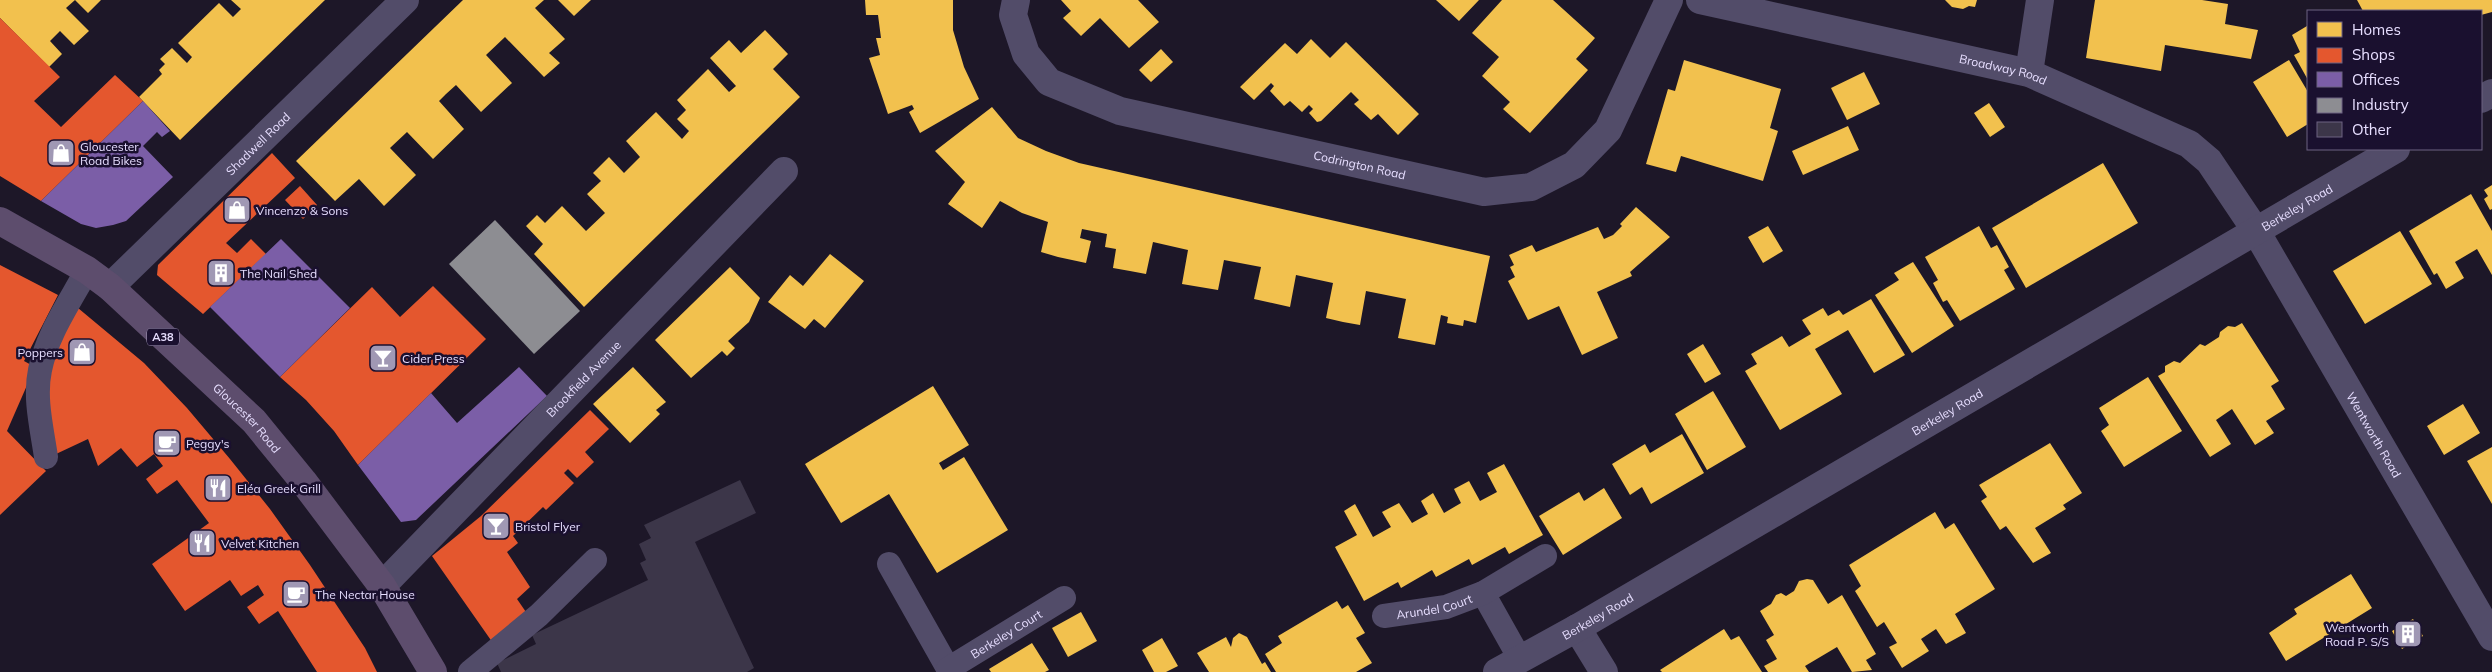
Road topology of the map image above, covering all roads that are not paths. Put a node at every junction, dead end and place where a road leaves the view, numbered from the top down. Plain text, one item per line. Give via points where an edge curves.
1 (405, 0) edge
2 (1016, 0) edge
3 (1669, 0) edge
4 (1700, 0) edge
5 (2040, 0) edge
6 (2029, 73) junction
7 (2394, 150) edge
8 (784, 171) dead end
9 (0, 221) edge
10 (2256, 231) junction
11 (87, 270) junction
12 (110, 287) junction
13 (46, 457) dead end
14 (1545, 556) dead end
15 (595, 560) dead end
16 (889, 564) dead end
17 (382, 586) junction
18 (1482, 593) junction
19 (1064, 598) dead end
20 (1384, 616) dead end
21 (1577, 628) junction
22 (2492, 637) edge
23 (1509, 665) edge
24 (949, 671) edge
25 (433, 672) edge
26 (470, 672) edge
27 (1604, 672) edge

1 - 12 street, Shadwell Road
2 - 3 street, Codrington Road via 1013,15 1026,54 1049,82 1120,111 1484,192 1531,187 1574,165 1608,130
4 - 6 street, Broadway Road
5 - 6 street
6 - 10 street, Broadway Road via 2189,144 2209,161
7 - 10 street, Berkeley Road
8 - 17 street, Brookfield Avenue
9 - 11 main road, Gloucester Road / A38
10 - 21 street, Berkeley Road
10 - 22 street, Wentworth Road
11 - 12 main road, Gloucester Road / A38
11 - 13 lane via 46,346 39,372 39,408
12 - 17 main road, Gloucester Road / A38 via 254,421
14 - 18 lane, Arundel Court
15 - 26 lane via 539,616
16 - 24 lane, Berkeley Court
17 - 25 main road, Gloucester Road / A38
18 - 20 lane, Arundel Court via 1446,607
18 - 23 lane, Arundel Court
19 - 24 lane, Berkeley Court
21 - 23 street, Berkeley Road
21 - 27 street

